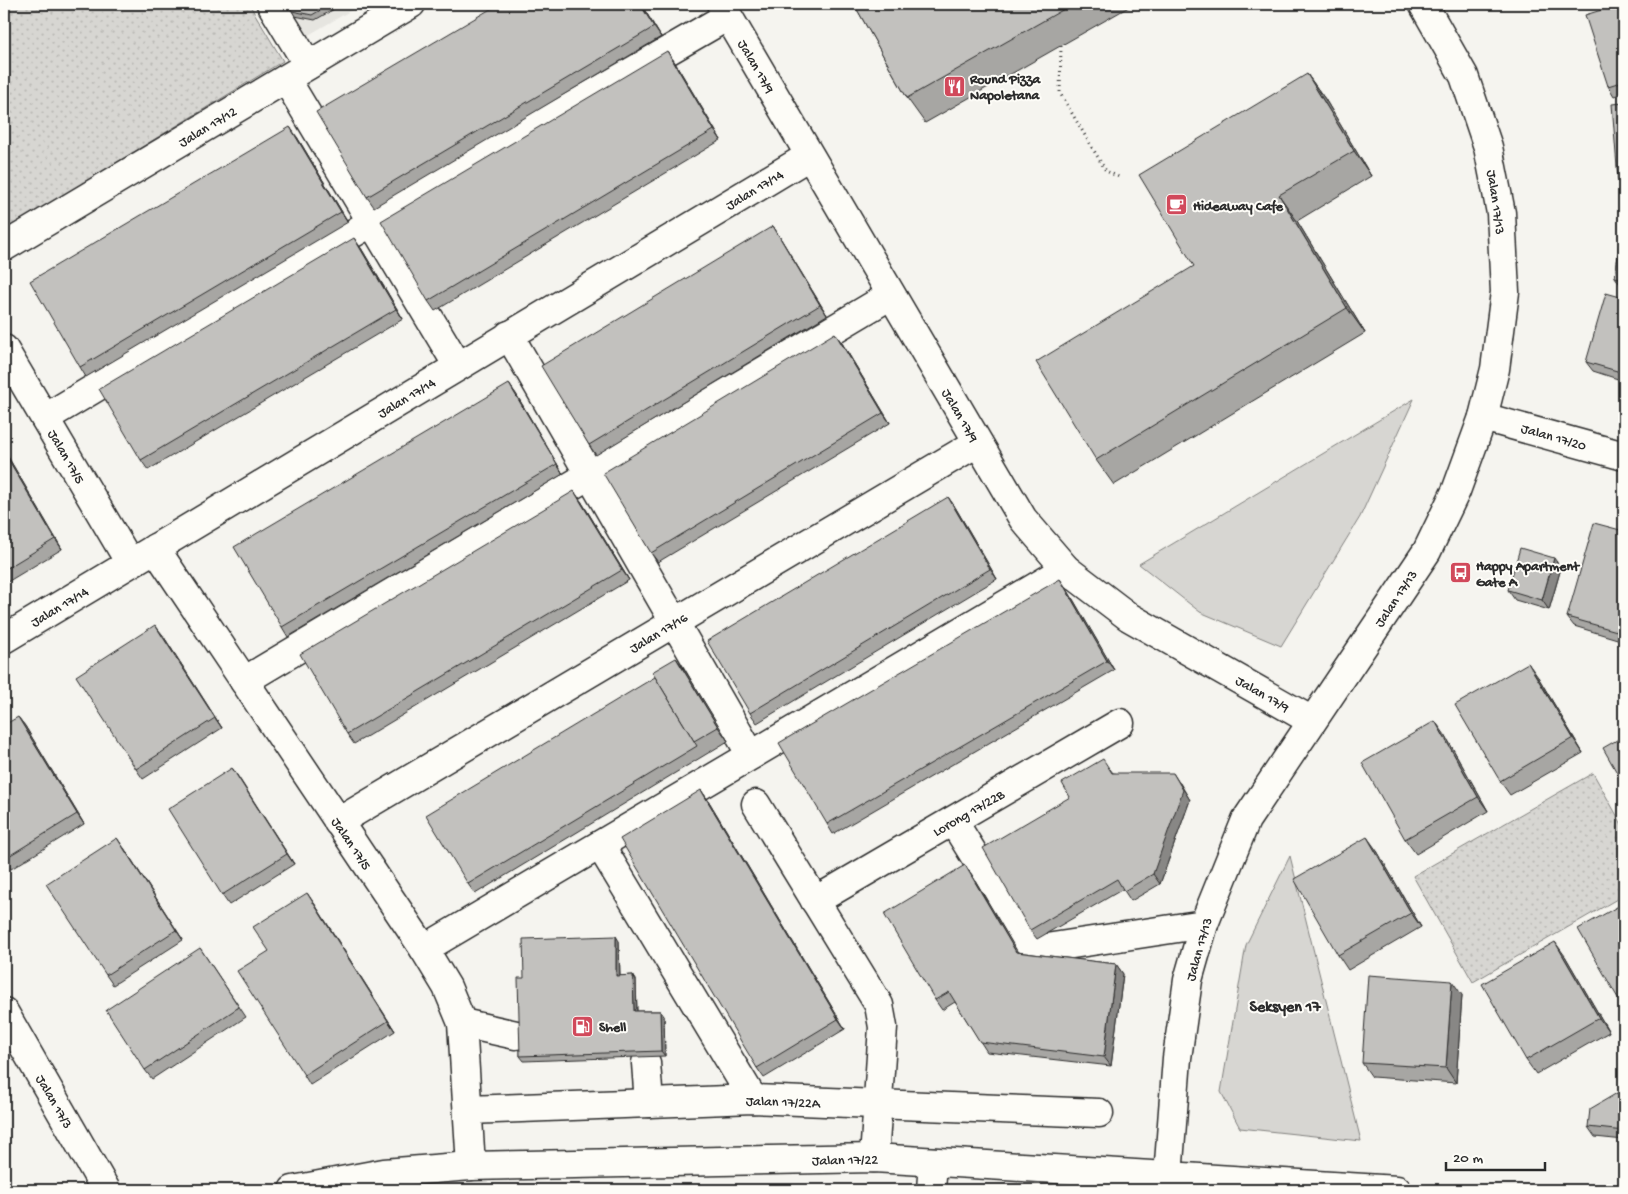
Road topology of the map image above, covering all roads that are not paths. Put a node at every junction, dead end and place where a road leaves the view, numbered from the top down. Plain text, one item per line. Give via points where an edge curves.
1 (271, 4) edge
2 (411, 4) edge
3 (1423, 4) edge
4 (724, 10) edge
5 (297, 72) junction
6 (809, 156) junction
7 (372, 222) junction
8 (4, 247) edge
9 (891, 295) junction
10 (509, 335) junction
11 (4, 349) edge
12 (458, 366) junction
13 (1483, 417) junction
14 (44, 418) junction
15 (977, 443) junction
16 (1624, 456) edge
17 (589, 475) junction
18 (154, 548) junction
19 (130, 563) junction
20 (1066, 569) junction
21 (674, 622) junction
22 (4, 639) edge
23 (244, 681) junction
24 (1312, 721) junction
25 (1120, 723) dead end
26 (751, 755) junction
27 (756, 804) dead end
28 (953, 821) junction
29 (338, 822) junction
30 (600, 845) junction
31 (815, 901) junction
32 (1204, 924) junction
33 (424, 949) junction
34 (4, 1012) edge
35 (462, 1023) junction
36 (516, 1034) dead end
37 (646, 1064) dead end
38 (754, 1099) junction
39 (649, 1103) junction
40 (879, 1105) junction
41 (468, 1110) junction
42 (1099, 1113) dead end
43 (874, 1158) junction
44 (933, 1162) junction
45 (471, 1166) junction
46 (1168, 1176) junction
47 (1287, 1187) edge
48 (106, 1190) edge
49 (293, 1190) edge
50 (932, 1190) edge
51 (1397, 1190) edge

1 - 5 street
2 - 5 street, Jalan 17/12
3 - 13 street, Jalan 17/13 via 1464,76 1488,147 1502,213 1504,292 1495,369
4 - 6 street, Jalan 17/9
4 - 7 street
5 - 7 street
5 - 8 street, Jalan 17/12
6 - 9 street, Jalan 17/9
6 - 10 street, Jalan 17/14
7 - 12 street
7 - 14 street
9 - 15 street, Jalan 17/9
9 - 17 street
10 - 12 street, Jalan 17/14
10 - 17 street
11 - 14 street, Jalan 17/5
12 - 18 street, Jalan 17/14
13 - 16 street, Jalan 17/20
13 - 24 street, Jalan 17/13 via 1456,492 1427,550
14 - 19 street, Jalan 17/5
15 - 20 street, Jalan 17/9 via 1023,519
15 - 21 street, Jalan 17/16
17 - 21 street
17 - 23 street
18 - 19 street, Jalan 17/14
18 - 23 street, Jalan 17/5
19 - 22 street, Jalan 17/14
20 - 24 street, Jalan 17/9 via 1130,617
20 - 26 street
21 - 26 street
21 - 29 street, Jalan 17/16
23 - 29 street, Jalan 17/5
24 - 32 street, Jalan 17/13 via 1246,820
25 - 28 street, Lorong 17/22B
26 - 30 street
27 - 31 street
28 - 31 street, Lorong 17/22B
28 - 32 street via 1032,950
29 - 33 street, Jalan 17/5
30 - 33 street
30 - 38 street
31 - 40 street via 879,1005 883,1026
32 - 46 street, Jalan 17/13 via 1188,980 1178,1048
33 - 35 street, Jalan 17/5 via 447,986
34 - 48 street, Jalan 17/3
35 - 36 street
35 - 41 street, Jalan 17/5
37 - 39 street
38 - 39 street, Jalan 17/22A
38 - 40 street, Jalan 17/22A
39 - 41 street, Jalan 17/22A
40 - 42 street, Jalan 17/22A
40 - 43 street
41 - 45 street, Jalan 17/5
43 - 44 street, Jalan 17/22
43 - 45 street, Jalan 17/22
44 - 46 street, Jalan 17/22
44 - 50 street
45 - 49 street, Jalan 17/22 via 384,1173
46 - 47 street, Jalan 17/22
47 - 51 street, Jalan 17/22

